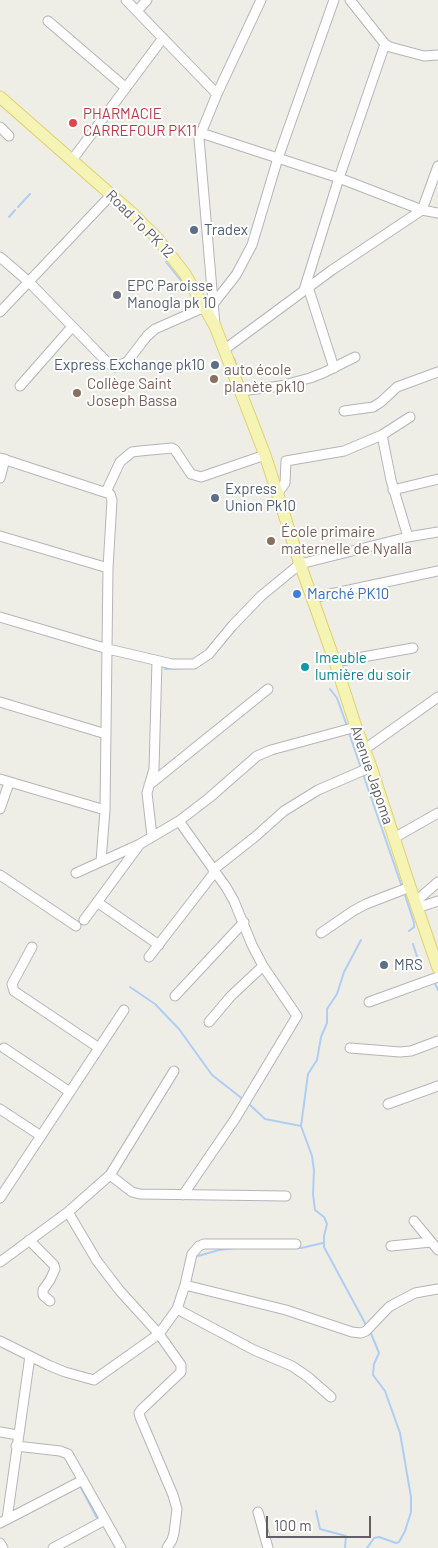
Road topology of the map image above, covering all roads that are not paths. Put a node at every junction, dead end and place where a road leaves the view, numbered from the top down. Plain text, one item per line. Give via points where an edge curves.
1 (126, 0) edge
2 (148, 0) edge
3 (261, 0) edge
4 (334, 0) edge
5 (350, 0) edge
6 (137, 11) junction
7 (48, 21) dead end
8 (163, 38) junction
9 (385, 44) junction
10 (438, 55) edge
11 (126, 88) junction
12 (217, 94) junction
13 (0, 97) edge
14 (0, 127) edge
15 (201, 133) junction
16 (9, 136) dead end
17 (278, 158) junction
18 (72, 160) junction
19 (438, 166) edge
20 (340, 178) junction
21 (111, 195) junction
22 (422, 210) junction
23 (438, 213) edge
24 (0, 257) edge
25 (29, 282) junction
26 (306, 289) junction
27 (209, 305) junction
28 (0, 312) edge
29 (71, 328) junction
30 (225, 349) junction
31 (355, 357) dead end
32 (334, 368) junction
33 (438, 372) edge
34 (20, 386) dead end
35 (241, 391) junction
36 (344, 411) dead end
37 (410, 417) dead end
38 (382, 435) junction
39 (265, 455) junction
40 (2, 458) edge
41 (0, 478) edge
42 (438, 479) edge
43 (393, 490) junction
44 (106, 492) junction
45 (277, 494) junction
46 (438, 532) edge
47 (0, 536) edge
48 (408, 537) junction
49 (300, 564) junction
50 (108, 568) junction
51 (438, 571) edge
52 (307, 582) joint
53 (312, 598) junction
54 (0, 617) edge
55 (413, 648) dead end
56 (108, 649) junction
57 (157, 661) junction
58 (335, 662) junction
59 (268, 689) dead end
60 (438, 697) edge
61 (0, 702) edge
62 (356, 727) junction
63 (106, 734) junction
64 (365, 749) junction
65 (371, 767) junction
66 (4, 781) edge
67 (148, 786) junction
68 (0, 809) edge
69 (105, 810) junction
70 (438, 813) edge
71 (179, 821) junction
72 (152, 836) junction
73 (394, 838) junction
74 (140, 844) junction
75 (101, 861) junction
76 (213, 872) junction
77 (76, 873) dead end
78 (0, 875) edge
79 (438, 882) edge
80 (410, 887) junction
81 (438, 901) edge
82 (97, 902) junction
83 (416, 905) junction
84 (84, 920) dead end
85 (244, 922) junction
86 (76, 926) dead end
87 (321, 933) dead end
88 (434, 942) edge
89 (159, 945) junction
90 (32, 947) dead end
91 (149, 957) dead end
92 (263, 966) junction
93 (438, 968) edge
94 (438, 977) edge
95 (175, 996) dead end
96 (369, 1002) dead end
97 (124, 1010) dead end
98 (209, 1022) dead end
99 (438, 1041) edge
100 (4, 1048) dead end
101 (99, 1048) junction
102 (350, 1048) dead end
103 (174, 1071) dead end
104 (438, 1086) edge
105 (70, 1092) junction
106 (388, 1104) dead end
107 (0, 1110) edge
108 (41, 1136) junction
109 (110, 1175) junction
110 (183, 1195) junction
111 (286, 1196) dead end
112 (0, 1198) edge
113 (68, 1212) junction
114 (414, 1221) dead end
115 (29, 1240) junction
116 (431, 1242) junction
117 (296, 1244) dead end
118 (390, 1246) dead end
119 (438, 1250) edge
120 (1, 1259) edge
121 (185, 1285) junction
122 (438, 1289) edge
123 (50, 1301) dead end
124 (177, 1309) junction
125 (159, 1334) junction
126 (0, 1341) edge
127 (30, 1356) junction
128 (332, 1397) dead end
129 (0, 1432) edge
130 (18, 1435) junction
131 (16, 1446) junction
132 (83, 1480) junction
133 (258, 1512) dead end
134 (105, 1520) junction
135 (4, 1521) edge
136 (0, 1543) edge
137 (3, 1548) edge
138 (53, 1548) edge
139 (121, 1548) edge
140 (167, 1548) edge
141 (268, 1548) edge

1 - 6 street
2 - 6 street
3 - 12 street
4 - 17 street
5 - 9 street
6 - 8 street
7 - 11 street
8 - 11 street
8 - 12 street
9 - 10 street via 416,55
9 - 20 street
11 - 18 street
12 - 15 street
13 - 18 main road, Road To PK 12
14 - 16 street
15 - 17 street
15 - 27 street via 199,144
17 - 20 street
17 - 27 street via 252,245 236,275
18 - 21 main road, Road To PK 12
19 - 22 street
20 - 22 street
20 - 26 street
21 - 25 street
21 - 27 main road, Road To PK 12 via 166,248
22 - 23 street
22 - 26 street
24 - 25 street
25 - 28 street
25 - 29 street
26 - 30 street
26 - 32 street
27 - 29 street via 155,329 127,362 115,367
27 - 30 main road, Road To PK 12
29 - 34 street
30 - 35 main road, Road To PK 12
31 - 32 street
32 - 35 street via 280,386
33 - 36 street via 397,387 372,407
35 - 39 main road, Road To PK 12
37 - 38 street
38 - 43 street
38 - 45 street via 344,451 286,461 285,483
39 - 44 street via 201,477 191,474 172,448 140,450 120,462
39 - 45 main road, Road To PK 12
40 - 41 street
40 - 44 street
42 - 43 street
43 - 48 street
44 - 50 street via 112,500
45 - 49 main road, Road To PK 12
46 - 48 street
47 - 50 street
48 - 49 street
49 - 52 main road, Road To PK 12
49 - 57 street via 261,596 202,660 184,665
50 - 56 street
51 - 53 street
52 - 53 main road, Avenue Japoma
53 - 58 main road, Avenue Japoma
54 - 56 street
55 - 58 street
56 - 57 street
56 - 63 street
57 - 67 street via 154,769
58 - 62 main road, Avenue Japoma
59 - 67 street
60 - 64 street
61 - 63 street
62 - 64 main road, Avenue Japoma
62 - 71 street via 257,756
63 - 69 street
64 - 65 main road, Avenue Japoma
65 - 73 main road, Avenue Japoma
65 - 76 street via 318,790 284,811
66 - 68 street
66 - 69 street
67 - 72 street
69 - 75 street
70 - 73 street
71 - 72 street
71 - 76 street
72 - 74 street
73 - 80 main road, Avenue Japoma
74 - 75 street
74 - 82 street
75 - 77 street
76 - 85 street via 226,887
76 - 89 street
78 - 86 street
79 - 83 street
80 - 83 main road, Avenue Japoma
80 - 87 street via 359,907
81 - 83 street
82 - 84 street
82 - 89 street
83 - 88 main road, Avenue Japoma
85 - 92 street
85 - 95 street
88 - 93 main road, Avenue Japoma
89 - 91 street
90 - 101 street via 12,988
92 - 98 street
92 - 110 street via 297,1014 296,1019 235,1119
94 - 96 street
97 - 101 street
99 - 102 street via 400,1052
100 - 105 street
101 - 105 street
103 - 109 street
104 - 106 street
105 - 108 street
107 - 108 street
108 - 112 street
109 - 110 street via 132,1192
109 - 113 street
110 - 111 street
113 - 115 street
113 - 125 street via 97,1261
114 - 116 street
115 - 120 street
115 - 123 street via 54,1265 55,1269 43,1290 43,1295
116 - 118 street
116 - 119 street
117 - 121 street via 204,1244 192,1254
121 - 122 street via 361,1333 396,1303 415,1293
121 - 124 street
124 - 125 street
124 - 128 street via 254,1350 292,1366
125 - 127 street via 94,1380 65,1372
125 - 140 street via 182,1368 141,1410 140,1417 176,1509 174,1533
126 - 127 street
127 - 130 street
129 - 130 street
130 - 131 street
131 - 132 street via 68,1454
131 - 135 street
132 - 134 street
132 - 135 street
133 - 141 street
134 - 138 street
134 - 139 street
136 - 137 street

